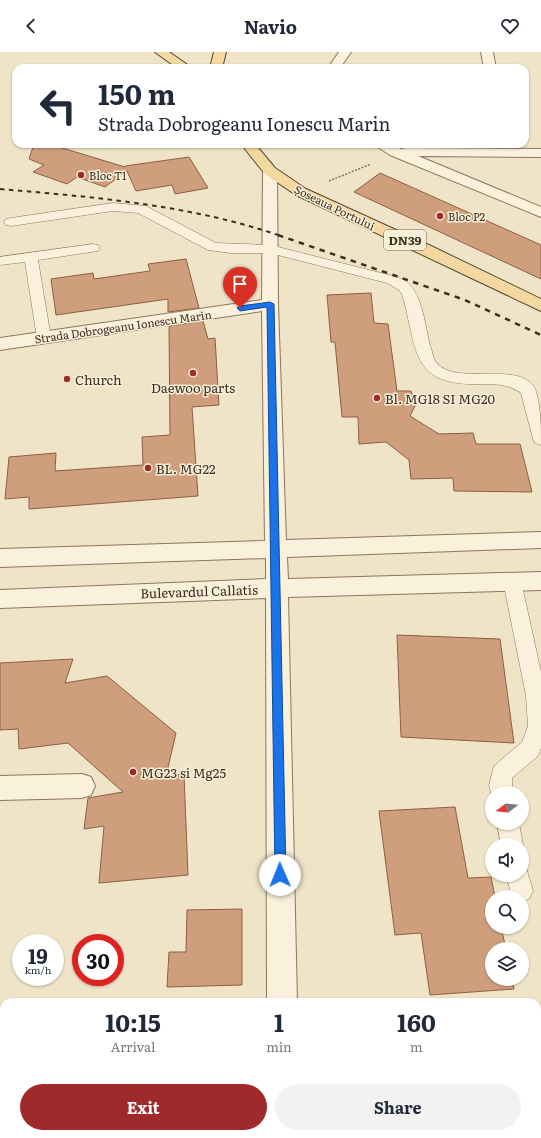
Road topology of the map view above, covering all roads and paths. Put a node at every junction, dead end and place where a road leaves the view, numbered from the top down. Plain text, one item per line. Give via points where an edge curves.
1 (160, 52) edge
2 (220, 52) edge
3 (345, 52) edge
4 (488, 52) edge
5 (180, 64) edge
6 (217, 64) edge
7 (336, 64) edge
8 (490, 64) edge
9 (251, 148) edge
10 (388, 148) edge
11 (395, 152) junction
12 (541, 154) edge
13 (270, 171) junction
14 (301, 192) junction
15 (541, 212) edge
16 (11, 222) dead end
17 (93, 248) dead end
18 (270, 249) junction
19 (31, 257) junction
20 (0, 261) edge
21 (270, 304) junction
22 (541, 306) edge
23 (44, 338) junction
24 (0, 344) edge
25 (541, 439) edge
26 (541, 540) edge
27 (275, 548) junction
28 (0, 558) edge
29 (541, 581) edge
30 (512, 582) junction
31 (276, 588) junction
32 (0, 598) edge
33 (82, 786) dead end
34 (500, 786) edge
35 (0, 788) edge
36 (282, 998) edge

1 - 5 main road
2 - 6 main road
3 - 7 street
4 - 8 street
9 - 13 main road, Șoseaua Portului / DN39
10 - 11 street
11 - 12 street
11 - 14 path
11 - 15 street
13 - 14 main road, Șoseaua Portului / DN39
13 - 18 street
14 - 22 main road, Șoseaua Portului / DN39
16 - 18 lane via 127,207 141,209 213,247
17 - 19 lane
18 - 21 street
18 - 25 lane via 392,280 404,287 410,294 430,365 443,375 455,378 510,380 523,384 528,390
19 - 20 lane
19 - 23 lane
21 - 23 street, Strada Dobrogeanu Ionescu Marin
21 - 27 street
23 - 24 street, Strada Dobrogeanu Ionescu Marin
26 - 27 street
27 - 28 street
27 - 31 street
29 - 30 street, Bulevardul Callatis
30 - 31 street, Bulevardul Callatis
30 - 34 lane via 536,696 539,726 530,749 502,773
31 - 32 street, Bulevardul Callatis
31 - 36 street
33 - 35 street

